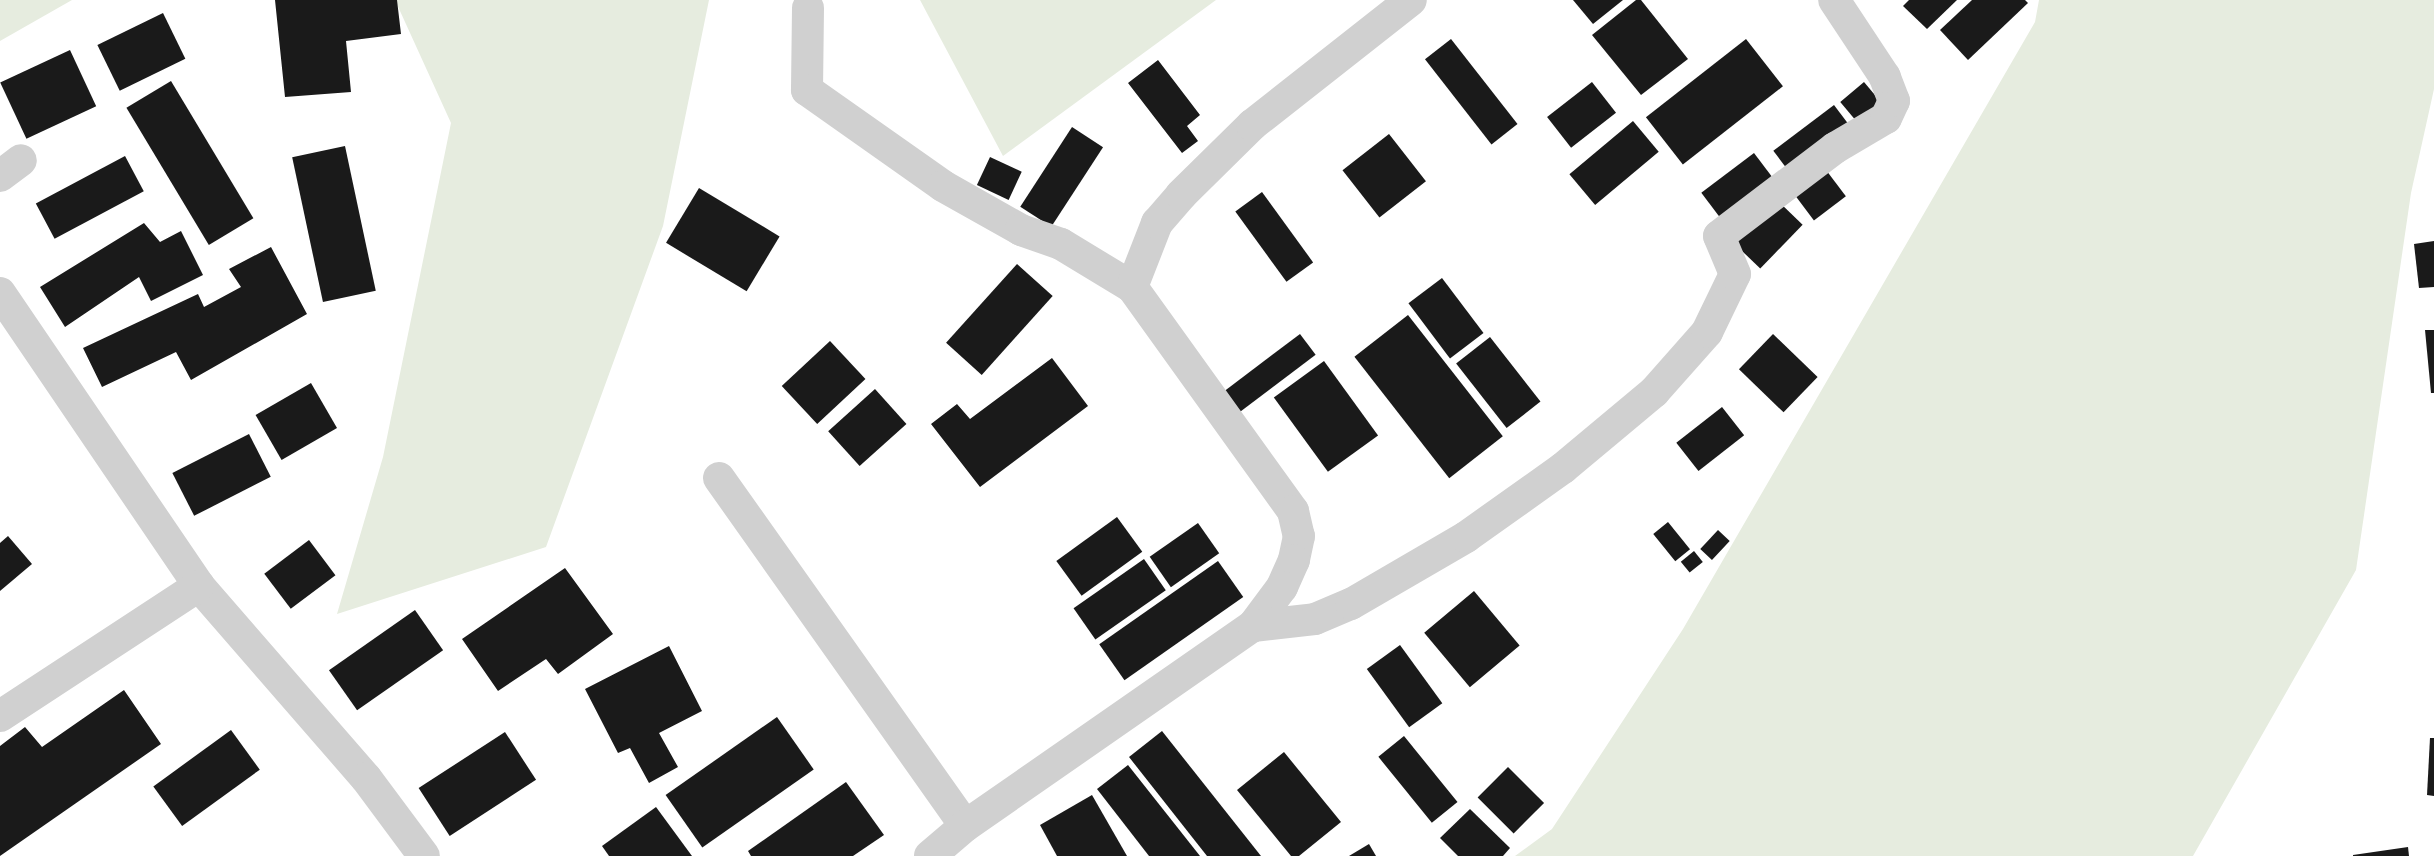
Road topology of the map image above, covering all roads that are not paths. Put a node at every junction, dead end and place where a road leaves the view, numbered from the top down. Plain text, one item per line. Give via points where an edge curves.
1 (1411, 0) edge
2 (1834, 0) edge
3 (808, 8) dead end
4 (1132, 287) junction
5 (0, 293) edge
6 (719, 478) dead end
7 (199, 586) junction
8 (1253, 626) junction
9 (0, 716) edge
10 (965, 826) junction
11 (424, 856) edge
12 (930, 856) edge

1 - 4 street via 1251,125 1181,195 1157,223
2 - 8 street via 1885,77 1894,101 1886,118 1835,148 1719,236 1735,274 1707,332 1654,392 1563,468 1466,537 1351,604 1315,619
3 - 4 street via 807,90 943,186 1021,230 1060,244
4 - 8 street via 1293,511 1299,536 1294,560 1282,587
5 - 7 street
6 - 10 street
7 - 9 street
7 - 11 street via 366,778
8 - 10 street
10 - 12 street

